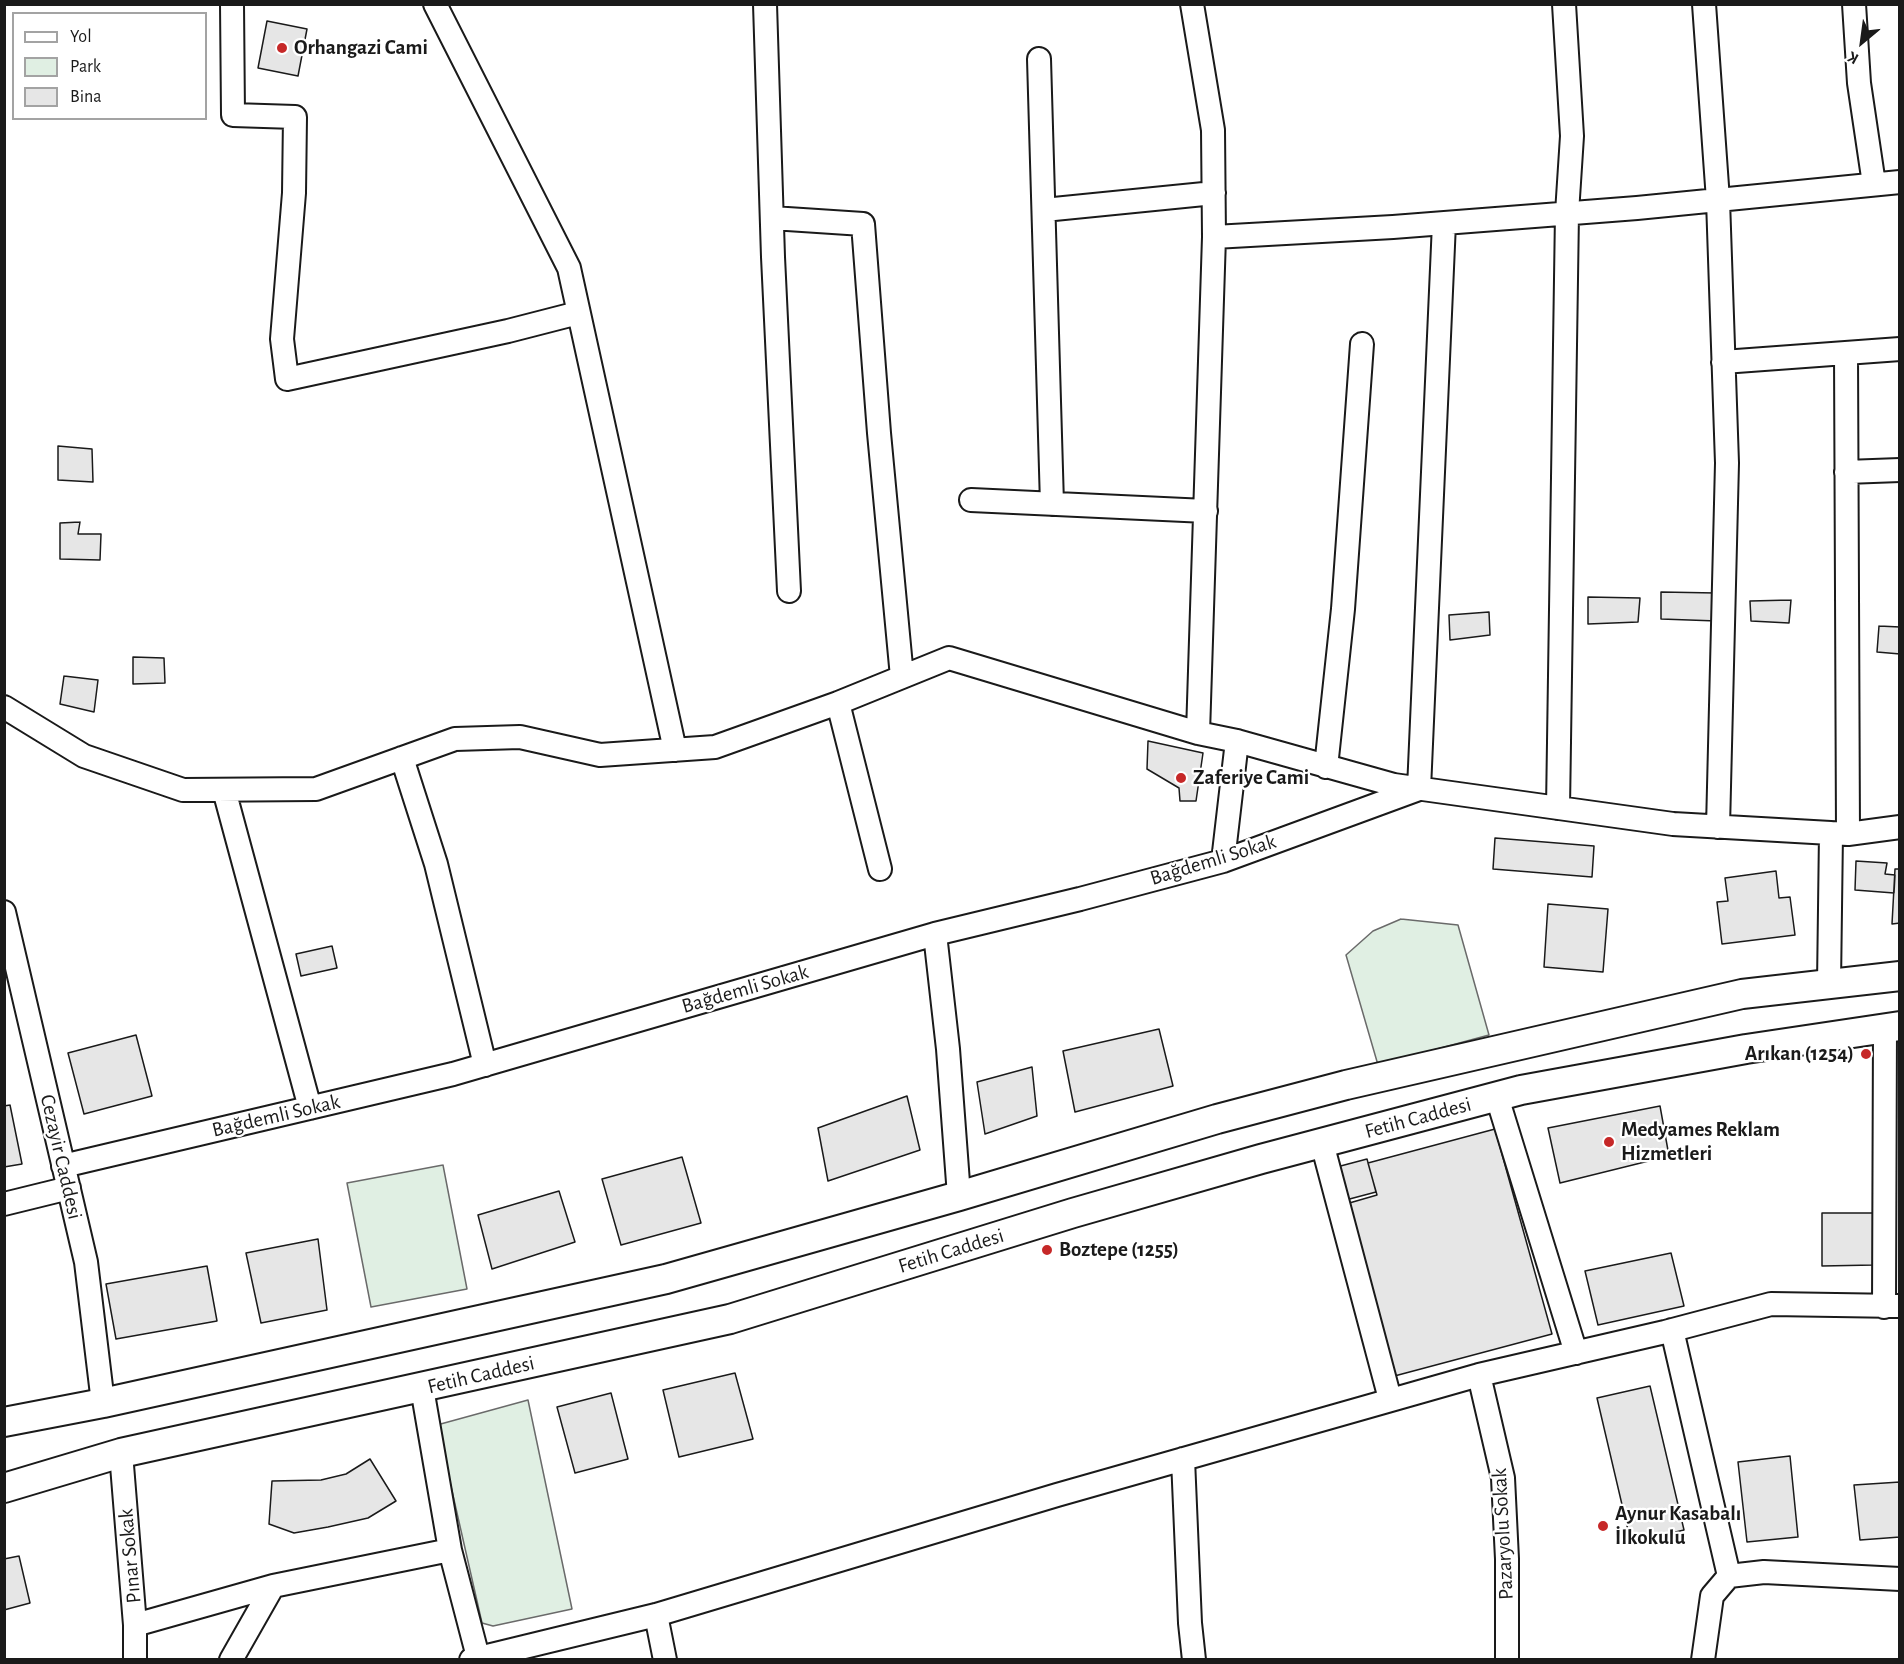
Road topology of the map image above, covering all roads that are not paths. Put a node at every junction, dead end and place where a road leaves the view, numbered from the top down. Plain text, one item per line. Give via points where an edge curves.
1 (232, 4) edge
2 (435, 4) edge
3 (765, 4) edge
4 (1192, 4) edge
5 (1564, 4) edge
6 (1704, 4) edge
7 (1854, 4) edge
8 (1039, 59) dead end
9 (1899, 182) edge
10 (1874, 184) junction
11 (1214, 193) junction
12 (1718, 200) junction
13 (1044, 210) junction
14 (1568, 213) junction
15 (772, 218) junction
16 (1444, 223) junction
17 (1214, 237) junction
18 (578, 313) junction
19 (1362, 344) dead end
20 (1899, 349) edge
21 (1846, 353) junction
22 (1723, 362) junction
23 (1899, 470) edge
24 (1846, 472) junction
25 (971, 500) dead end
26 (1052, 504) junction
27 (1206, 511) junction
28 (789, 591) dead end
29 (902, 677) junction
30 (838, 704) junction
31 (4, 707) edge
32 (1198, 733) junction
33 (1237, 741) junction
34 (675, 750) junction
35 (402, 758) junction
36 (1326, 767) junction
37 (1419, 789) junction
38 (224, 790) junction
39 (1558, 808) junction
40 (1718, 827) junction
41 (1899, 827) edge
42 (1840, 834) junction
43 (1223, 861) junction
44 (880, 869) dead end
45 (4, 912) edge
46 (934, 934) junction
47 (1899, 976) edge
48 (1828, 984) junction
49 (1892, 1027) edge
50 (485, 1065) junction
51 (1497, 1096) junction
52 (310, 1108) junction
53 (1322, 1143) junction
54 (63, 1166) junction
55 (69, 1188) junction
56 (959, 1196) junction
57 (4, 1204) edge
58 (1892, 1306) edge
59 (1672, 1330) junction
60 (1576, 1353) junction
61 (1479, 1375) junction
62 (422, 1388) junction
63 (1390, 1399) junction
64 (103, 1404) junction
65 (4, 1422) edge
66 (121, 1453) junction
67 (1183, 1458) junction
68 (4, 1488) edge
69 (450, 1550) junction
70 (1729, 1576) junction
71 (1899, 1579) edge
72 (273, 1586) junction
73 (656, 1615) junction
74 (135, 1625) junction
75 (474, 1658) edge
76 (135, 1659) edge
77 (231, 1659) edge
78 (665, 1659) edge
79 (1194, 1659) edge
80 (1507, 1659) edge
81 (1703, 1659) edge

1 - 18 street via 233,115 295,117 294,193 282,339 287,379
2 - 18 street via 568,268
3 - 15 street
4 - 11 street via 1213,130
5 - 14 street via 1572,136
6 - 12 street
7 - 10 street
8 - 13 street
9 - 10 street
10 - 12 street
11 - 13 street
11 - 17 street
12 - 14 street
12 - 22 street
13 - 26 street
14 - 16 street
14 - 39 street
15 - 28 street
15 - 29 street via 863,224
16 - 17 street
16 - 37 street
17 - 27 street
18 - 34 street
19 - 36 street via 1343,609
20 - 21 street
21 - 22 street
21 - 24 street
22 - 40 street via 1727,463
23 - 24 street
24 - 42 street
25 - 26 street
26 - 27 street
27 - 32 street
29 - 30 street
29 - 32 street via 949,658
30 - 34 street via 715,747
30 - 44 street
31 - 38 street via 84,756 183,790
32 - 33 street
33 - 36 street
33 - 43 street
34 - 35 street via 600,755 520,737 455,740
35 - 38 street via 316,789
35 - 50 street via 436,864
36 - 37 street
37 - 39 street
37 - 43 street, Bağdemli Sokak
38 - 52 street
39 - 40 street
40 - 42 street
41 - 42 street
42 - 48 street
43 - 46 street, Bağdemli Sokak
45 - 54 street, Cezayir Caddesi
46 - 50 street, Bağdemli Sokak
46 - 56 street via 948,1049
47 - 48 main road
48 - 56 main road via 1742,994 1346,1085
49 - 51 main road, Fetih Caddesi via 1746,1049
49 - 58 street
50 - 52 street, Bağdemli Sokak
51 - 53 main road, Fetih Caddesi
51 - 60 street
52 - 54 street, Bağdemli Sokak
53 - 62 main road, Fetih Caddesi via 1073,1213 730,1319
53 - 63 street
54 - 55 street, Cezayir Caddesi
55 - 57 street
55 - 64 street, Cezayir Caddesi via 86,1262
56 - 64 main road via 666,1279
58 - 59 street via 1771,1304
59 - 60 street
59 - 70 street
60 - 61 street
61 - 63 street
61 - 80 street, Pazaryolu Sokak via 1503,1478
62 - 66 main road, Fetih Caddesi
62 - 69 street
63 - 67 street
64 - 65 main road
66 - 68 main road, Fetih Caddesi
66 - 74 street, Pınar Sokak
67 - 73 street
67 - 79 street
69 - 72 street
69 - 75 street
70 - 71 street via 1764,1572
70 - 81 street via 1712,1596
72 - 74 street
72 - 77 street
73 - 75 street
73 - 78 street
74 - 76 street, Pınar Sokak

